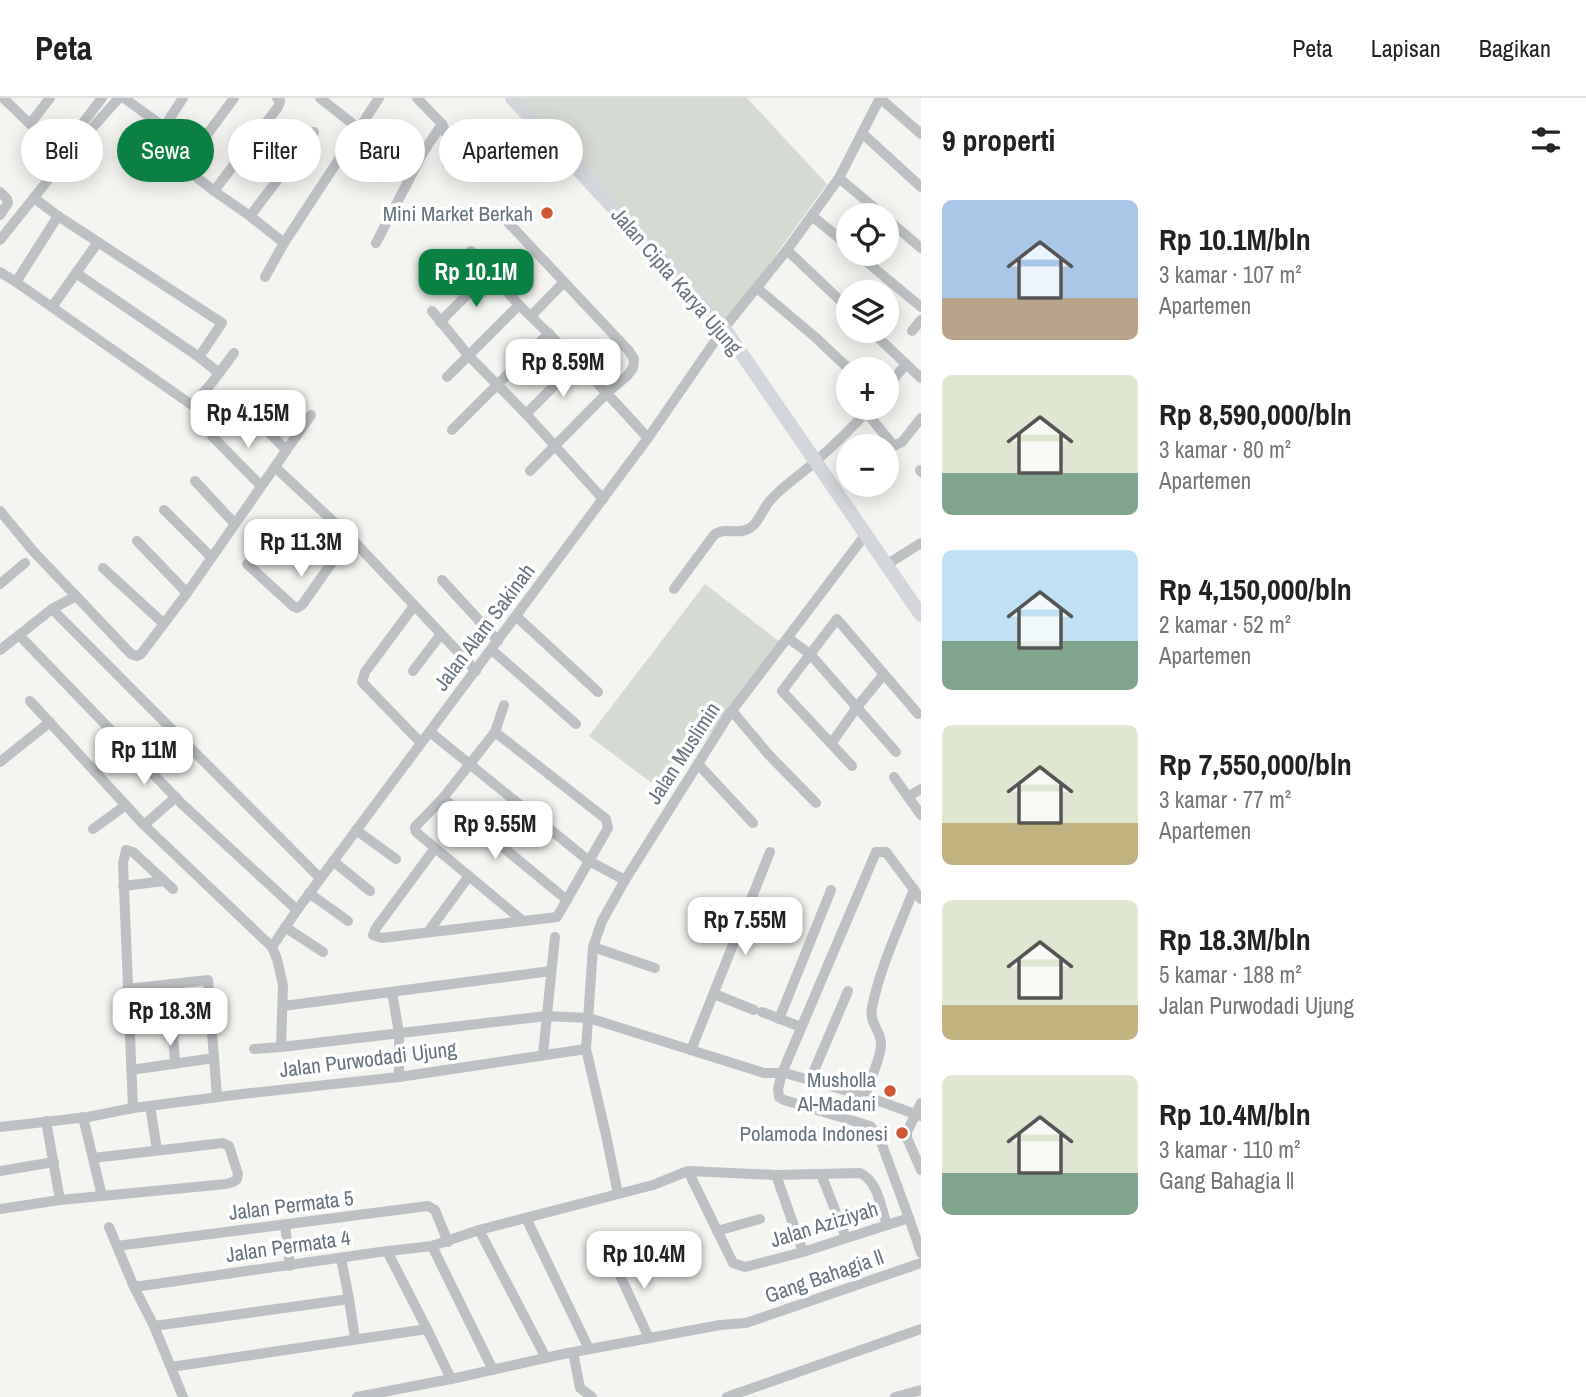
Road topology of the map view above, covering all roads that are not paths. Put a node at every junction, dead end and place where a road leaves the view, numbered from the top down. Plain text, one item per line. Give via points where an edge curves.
1 (3, 98) edge
2 (50, 98) edge
3 (102, 98) edge
4 (122, 98) edge
5 (183, 98) edge
6 (234, 98) edge
7 (277, 98) edge
8 (379, 98) edge
9 (417, 98) edge
10 (512, 98) edge
11 (880, 98) edge
12 (325, 100) edge
13 (25, 119) edge
14 (34, 119) edge
15 (86, 119) edge
16 (152, 119) edge
17 (169, 119) edge
18 (347, 119) edge
19 (364, 119) edge
20 (439, 121) edge
21 (214, 125) edge
22 (439, 128) edge
23 (862, 134) junction
24 (921, 134) edge
25 (335, 164) edge
26 (839, 178) junction
27 (203, 182) edge
28 (276, 182) edge
29 (921, 187) edge
30 (214, 191) junction
31 (0, 192) edge
32 (34, 198) junction
33 (869, 203) edge
34 (0, 215) edge
35 (58, 216) junction
36 (250, 216) junction
37 (812, 216) junction
38 (503, 217) dead end
39 (899, 229) edge
40 (836, 235) edge
41 (0, 240) edge
42 (97, 242) junction
43 (284, 243) junction
44 (376, 243) dead end
45 (921, 248) edge
46 (787, 250) junction
47 (471, 251) dead end
48 (872, 266) edge
49 (0, 272) edge
50 (490, 272) junction
51 (76, 273) junction
52 (265, 277) dead end
53 (16, 282) junction
54 (564, 282) junction
55 (757, 288) junction
56 (836, 297) edge
57 (519, 305) junction
58 (52, 307) junction
59 (921, 307) edge
60 (432, 311) dead end
61 (530, 316) junction
62 (921, 320) edge
63 (440, 323) junction
64 (724, 328) junction
65 (912, 331) dead end
66 (548, 333) junction
67 (884, 343) edge
68 (233, 352) dead end
69 (468, 356) junction
70 (199, 357) junction
71 (836, 357) edge
72 (578, 362) junction
73 (906, 364) junction
74 (899, 372) edge
75 (219, 373) junction
76 (447, 377) dead end
77 (921, 378) edge
78 (497, 384) junction
79 (607, 393) junction
80 (237, 400) dead end
81 (193, 405) junction
82 (526, 414) junction
83 (311, 415) dead end
84 (209, 417) dead end
85 (921, 418) edge
86 (858, 420) edge
87 (875, 420) edge
88 (452, 430) dead end
89 (212, 436) dead end
90 (648, 438) junction
91 (555, 446) junction
92 (286, 450) junction
93 (816, 461) junction
94 (275, 467) junction
95 (530, 471) dead end
96 (195, 481) dead end
97 (261, 486) junction
98 (603, 499) junction
99 (164, 510) dead end
100 (0, 511) edge
101 (234, 523) junction
102 (866, 534) junction
103 (350, 537) junction
104 (137, 541) dead end
105 (921, 543) edge
106 (211, 557) junction
107 (25, 563) dead end
108 (247, 564) dead end
109 (886, 565) junction
110 (103, 568) dead end
111 (442, 580) dead end
112 (0, 584) edge
113 (674, 589) dead end
114 (187, 593) junction
115 (72, 598) junction
116 (414, 606) junction
117 (52, 609) junction
118 (516, 615) junction
119 (921, 615) edge
120 (163, 623) junction
121 (441, 634) junction
122 (19, 635) junction
123 (788, 638) junction
124 (495, 646) junction
125 (1, 648) edge
126 (810, 654) junction
127 (413, 671) dead end
128 (475, 671) junction
129 (884, 674) junction
130 (598, 692) dead end
131 (30, 701) dead end
132 (504, 705) dead end
133 (857, 707) junction
134 (732, 711) junction
135 (918, 714) dead end
136 (50, 722) junction
137 (576, 724) dead end
138 (430, 732) junction
139 (495, 732) junction
140 (421, 743) junction
141 (831, 744) junction
142 (896, 752) dead end
143 (0, 762) edge
144 (469, 764) junction
145 (698, 764) junction
146 (852, 766) dead end
147 (894, 777) dead end
148 (921, 789) edge
149 (176, 797) junction
150 (908, 797) junction
151 (443, 798) junction
152 (816, 803) dead end
153 (126, 805) junction
154 (921, 815) edge
155 (753, 823) dead end
156 (144, 824) junction
157 (93, 829) dead end
158 (356, 830) junction
159 (435, 848) junction
160 (770, 852) dead end
161 (396, 859) dead end
162 (333, 861) junction
163 (589, 861) junction
164 (469, 876) junction
165 (320, 878) junction
166 (625, 880) junction
167 (164, 881) junction
168 (123, 886) junction
169 (173, 889) dead end
170 (831, 890) dead end
171 (370, 891) dead end
172 (309, 893) junction
173 (918, 894) edge
174 (567, 900) junction
175 (297, 910) junction
176 (523, 921) junction
177 (348, 922) dead end
178 (285, 927) junction
179 (428, 932) junction
180 (555, 937) dead end
181 (272, 947) junction
182 (593, 947) junction
183 (323, 952) dead end
184 (655, 968) dead end
185 (551, 971) junction
186 (170, 984) junction
187 (127, 989) junction
188 (848, 991) dead end
189 (393, 992) junction
190 (714, 994) junction
191 (283, 1006) junction
192 (546, 1016) junction
193 (589, 1018) junction
194 (779, 1019) junction
195 (801, 1027) junction
196 (399, 1033) junction
197 (281, 1047) junction
198 (254, 1049) dead end
199 (586, 1049) junction
200 (691, 1050) junction
201 (543, 1054) junction
202 (214, 1058) junction
203 (175, 1064) junction
204 (131, 1070) junction
205 (782, 1073) junction
206 (399, 1077) junction
207 (810, 1080) junction
208 (865, 1096) junction
209 (217, 1097) junction
210 (921, 1103) edge
211 (150, 1106) junction
212 (133, 1108) junction
213 (919, 1115) edge
214 (83, 1117) junction
215 (47, 1121) junction
216 (0, 1127) edge
217 (158, 1150) junction
218 (93, 1158) junction
219 (54, 1163) junction
220 (921, 1170) edge
221 (0, 1171) edge
222 (688, 1171) junction
223 (821, 1174) junction
224 (776, 1175) junction
225 (618, 1194) junction
226 (102, 1196) junction
227 (60, 1200) junction
228 (0, 1209) edge
229 (526, 1218) junction
230 (909, 1218) junction
231 (760, 1219) dead end
232 (887, 1225) junction
233 (285, 1226) junction
234 (109, 1227) dead end
235 (479, 1230) junction
236 (717, 1231) junction
237 (846, 1238) junction
238 (447, 1242) junction
239 (117, 1246) junction
240 (432, 1246) junction
241 (387, 1251) junction
242 (803, 1252) junction
243 (921, 1253) edge
244 (611, 1256) dead end
245 (341, 1258) junction
246 (921, 1263) edge
247 (290, 1266) junction
248 (134, 1287) junction
249 (349, 1299) junction
250 (154, 1326) junction
251 (427, 1329) junction
252 (921, 1329) edge
253 (649, 1338) junction
254 (355, 1339) junction
255 (589, 1349) junction
256 (573, 1352) junction
257 (547, 1358) junction
258 (171, 1367) junction
259 (493, 1370) junction
260 (451, 1379) junction
261 (921, 1390) edge
262 (183, 1397) edge
263 (357, 1397) edge
264 (592, 1397) edge
265 (727, 1397) edge
266 (895, 1397) edge

1 - 13 street
2 - 14 street
3 - 15 street
4 - 16 street
4 - 32 street
5 - 17 street
6 - 21 street
7 - 30 street via 278,107
8 - 19 street
9 - 20 street
10 - 64 main road, Jalan Cipta Karya Ujung
11 - 23 street, Jalan Alam Sakinah
11 - 24 street
12 - 18 street
22 - 44 street
23 - 26 street, Jalan Alam Sakinah
23 - 29 street
25 - 43 street
26 - 33 street
26 - 37 street, Jalan Alam Sakinah
27 - 30 street
28 - 36 street
30 - 36 street
31 - 34 street via 8,203
32 - 35 street
32 - 41 street
35 - 42 street
35 - 53 street
36 - 43 street
37 - 40 street
37 - 46 street, Jalan Alam Sakinah
38 - 54 street
39 - 45 street
42 - 51 street
42 - 70 street via 222,323
43 - 52 street
46 - 55 street, Jalan Alam Sakinah
46 - 56 street
47 - 50 street
48 - 59 street
49 - 53 street
50 - 57 street
50 - 63 street
51 - 58 street
51 - 70 street
53 - 58 street
54 - 61 street
54 - 79 street via 634,359 634,368
55 - 64 street, Jalan Alam Sakinah
55 - 71 street
57 - 61 street
57 - 69 street
58 - 81 street
60 - 63 street
61 - 66 street
62 - 65 street
63 - 69 street
64 - 90 street, Jalan Alam Sakinah
64 - 93 main road, Jalan Cipta Karya Ujung
66 - 72 street
66 - 78 street
67 - 73 street
68 - 75 street
69 - 76 street
69 - 78 street
70 - 75 street
72 - 79 street
72 - 82 street
73 - 74 street
73 - 77 street
75 - 81 street
78 - 82 street
78 - 88 street
79 - 90 street
79 - 91 street
80 - 92 street
81 - 84 street
82 - 91 street
83 - 92 street
85 - 87 street via 894,446
86 - 93 street
89 - 97 street
90 - 98 street, Jalan Alam Sakinah
91 - 95 street
91 - 98 street
92 - 94 street
93 - 102 main road, Jalan Cipta Karya Ujung
93 - 113 street via 769,501 752,527 713,535
94 - 97 street
94 - 103 street
96 - 101 street
97 - 101 street
98 - 118 street, Jalan Alam Sakinah
99 - 106 street
100 - 115 street
101 - 106 street
102 - 109 main road, Jalan Cipta Karya Ujung
102 - 123 street, Jalan Muslimin
103 - 108 street via 297,608
103 - 116 street
104 - 114 street
105 - 109 street
106 - 114 street
107 - 112 street
109 - 119 main road, Jalan Cipta Karya Ujung
110 - 120 street
111 - 124 street
114 - 120 street
115 - 117 street
115 - 120 street via 137,656
116 - 121 street
116 - 140 street via 362,682
117 - 122 street
117 - 165 street
118 - 124 street, Jalan Alam Sakinah
118 - 130 street
121 - 127 street
121 - 128 street
122 - 125 street
122 - 149 street
123 - 126 street
123 - 134 street, Jalan Muslimin
124 - 128 street, Jalan Alam Sakinah
124 - 137 street
126 - 129 street via 837,619
126 - 133 street
126 - 141 street via 782,691
128 - 138 street, Jalan Alam Sakinah
129 - 133 street
129 - 135 street
131 - 136 street
132 - 139 street
133 - 141 street
133 - 142 street
134 - 145 street, Jalan Muslimin
134 - 152 street
136 - 143 street
136 - 153 street
138 - 140 street, Jalan Alam Sakinah
138 - 144 street
139 - 144 street
139 - 163 street via 606,819 608,828
140 - 158 street, Jalan Alam Sakinah
141 - 146 street
144 - 151 street
144 - 163 street
145 - 155 street
145 - 166 street, Jalan Muslimin
147 - 150 street
148 - 150 street
149 - 156 street
149 - 175 street
150 - 154 street
151 - 159 street via 415,827
151 - 174 street
153 - 156 street
153 - 157 street
156 - 181 street
158 - 161 street
158 - 162 street, Jalan Alam Sakinah
159 - 164 street
159 - 179 street via 373,934 382,938
160 - 190 street
162 - 165 street, Jalan Alam Sakinah
162 - 171 street
163 - 166 street
163 - 174 street
164 - 176 street
164 - 179 street
165 - 172 street, Jalan Alam Sakinah
166 - 182 street, Jalan Muslimin
167 - 168 street
167 - 168 street via 126,850
167 - 169 street
168 - 187 street
170 - 194 street
172 - 175 street, Jalan Alam Sakinah
172 - 177 street
173 - 195 street via 886,852 876,852
173 - 208 street via 877,987 871,1012 882,1045
174 - 176 street via 557,917
175 - 178 street, Jalan Alam Sakinah
176 - 179 street
178 - 181 street, Jalan Alam Sakinah
178 - 183 street
180 - 185 street
181 - 191 street via 283,985
182 - 184 street
182 - 193 street, Jalan Muslimin
185 - 189 street
185 - 192 street
186 - 187 street
186 - 202 street via 208,980
186 - 203 street
187 - 204 street
188 - 207 street
189 - 191 street
189 - 196 street
190 - 194 street
190 - 200 street
191 - 197 street
192 - 193 street
192 - 196 street
192 - 201 street
193 - 199 street
193 - 200 street
194 - 195 street
195 - 205 street
196 - 197 street
196 - 206 street
197 - 198 street
199 - 201 street, Jalan Purwodadi Ujung
199 - 225 street
200 - 205 street via 764,1073
201 - 206 street, Jalan Purwodadi Ujung
202 - 203 street
202 - 209 street
203 - 204 street
204 - 212 street
205 - 207 street
205 - 230 street via 779,1097 874,1129
206 - 209 street, Jalan Purwodadi Ujung
207 - 208 street
208 - 213 street
209 - 211 street, Jalan Purwodadi Ujung
210 - 213 street
211 - 212 street, Jalan Purwodadi Ujung
211 - 217 street
212 - 214 street, Jalan Purwodadi Ujung
213 - 220 street via 907,1138
214 - 215 street, Jalan Purwodadi Ujung
214 - 218 street
215 - 216 street, Jalan Purwodadi Ujung
215 - 219 street
217 - 218 street
217 - 226 street via 226,1144 237,1179 226,1184
218 - 226 street
219 - 221 street
219 - 227 street
222 - 224 street
222 - 225 street, Jalan Permata 4
222 - 236 street, Jalan Aziziyah
223 - 224 street
223 - 232 street via 866,1176 872,1181
223 - 237 street
224 - 242 street
225 - 229 street, Jalan Permata 4
226 - 227 street
227 - 228 street
229 - 235 street, Jalan Permata 4
229 - 255 street
230 - 232 street, Jalan Aziziyah
230 - 243 street, Jalan Aziziyah
231 - 236 street
232 - 237 street, Jalan Aziziyah
233 - 238 street, Jalan Permata 5 via 428,1206 435,1210
233 - 239 street, Jalan Permata 5
233 - 247 street
234 - 239 street
235 - 238 street, Jalan Permata 4
235 - 257 street
236 - 242 street, Jalan Aziziyah via 733,1263 745,1267
237 - 242 street, Jalan Aziziyah
238 - 240 street, Jalan Permata 4
239 - 248 street
240 - 241 street, Jalan Permata 4
240 - 259 street
241 - 245 street, Jalan Permata 4
241 - 251 street
244 - 253 street
245 - 247 street, Jalan Permata 4
245 - 249 street
246 - 253 street, Gang Bahagia ll via 746,1323
247 - 248 street, Jalan Permata 4
248 - 250 street
249 - 250 street
249 - 254 street
250 - 258 street
251 - 254 street
251 - 260 street
252 - 265 street
253 - 255 street, Gang Bahagia ll
254 - 258 street
255 - 256 street, Gang Bahagia ll
256 - 257 street, Gang Bahagia ll
256 - 264 street via 580,1388
257 - 259 street, Gang Bahagia ll
258 - 262 street
259 - 260 street, Gang Bahagia ll
260 - 263 street, Gang Bahagia ll
261 - 266 street

